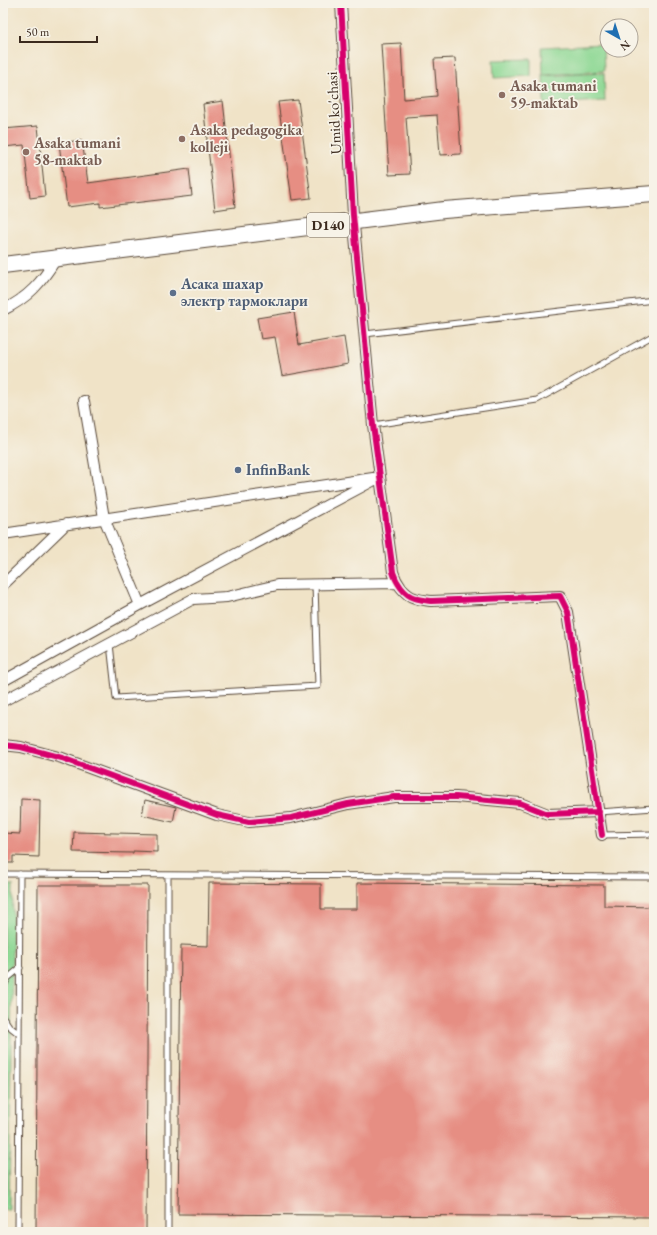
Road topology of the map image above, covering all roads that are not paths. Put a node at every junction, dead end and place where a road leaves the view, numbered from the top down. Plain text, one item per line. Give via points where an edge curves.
1 (341, 3) edge
2 (654, 194) edge
3 (353, 222) junction
4 (56, 259) junction
5 (3, 265) edge
6 (654, 300) edge
7 (3, 310) edge
8 (365, 334) junction
9 (654, 335) edge
10 (84, 401) dead end
11 (373, 425) junction
12 (380, 477) junction
13 (104, 518) junction
14 (66, 524) junction
15 (3, 534) edge
16 (315, 584) junction
17 (398, 584) junction
18 (3, 585) edge
19 (140, 605) junction
20 (110, 643) junction
21 (3, 681) edge
22 (3, 700) edge
23 (3, 744) edge
24 (654, 808) edge
25 (599, 812) junction
26 (654, 834) edge
27 (602, 835) joint
28 (3, 874) edge
29 (20, 874) junction
30 (168, 875) junction
31 (654, 877) edge
32 (20, 968) junction
33 (3, 988) edge
34 (3, 1017) edge
35 (19, 1034) junction
36 (18, 1232) edge
37 (168, 1232) edge

1 - 3 street, Umid ko'chasi
2 - 3 main road, D140 via 444,210
3 - 4 main road, D140
3 - 8 street, Umid ko'chasi
4 - 5 main road, D140
4 - 7 street via 40,282 26,296
6 - 8 lane
8 - 11 street, Umid ko'chasi
9 - 11 lane via 537,400
10 - 13 street
11 - 12 street, Umid ko'chasi
12 - 13 street
12 - 17 street, Umid ko'chasi via 393,572
12 - 19 street
13 - 14 street
13 - 19 street
14 - 15 street
14 - 18 street
16 - 17 street
16 - 20 street via 277,585 226,597 193,599
16 - 20 lane via 318,686 116,698
17 - 25 street via 414,598 431,601 560,596 568,612
19 - 21 street
20 - 22 street
23 - 25 street via 62,758 217,815 249,822 291,818 348,804 394,797 456,797 520,803 548,814
24 - 25 lane
25 - 27 street
26 - 27 lane
28 - 29 lane
29 - 30 lane
29 - 32 lane
30 - 31 lane
30 - 37 lane
32 - 33 lane via 8,978
32 - 35 lane
34 - 35 lane
35 - 36 lane

